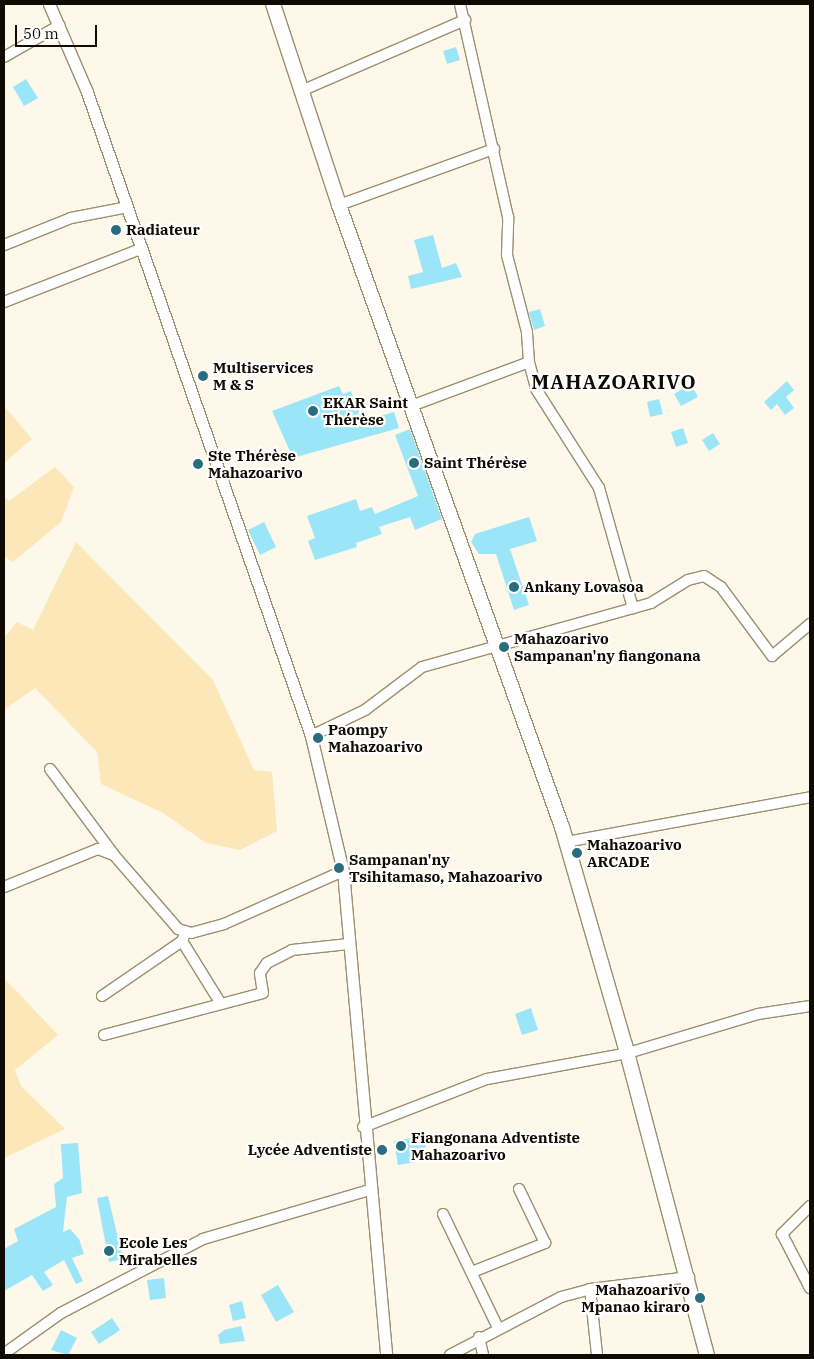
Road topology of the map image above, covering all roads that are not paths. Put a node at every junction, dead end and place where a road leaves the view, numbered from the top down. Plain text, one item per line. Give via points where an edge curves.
1 (48, 4) edge
2 (273, 4) edge
3 (460, 4) edge
4 (465, 20) junction
5 (60, 25) junction
6 (4, 57) edge
7 (301, 91) junction
8 (494, 150) junction
9 (338, 205) junction
10 (128, 207) junction
11 (4, 245) edge
12 (138, 250) junction
13 (4, 302) edge
14 (529, 362) junction
15 (411, 406) junction
16 (633, 608) junction
17 (810, 624) edge
18 (498, 645) junction
19 (311, 736) junction
20 (50, 769) dead end
21 (810, 797) edge
22 (566, 842) junction
23 (114, 855) junction
24 (343, 871) junction
25 (4, 887) edge
26 (184, 936) junction
27 (349, 944) junction
28 (102, 996) dead end
29 (221, 1004) junction
30 (810, 1006) edge
31 (104, 1034) dead end
32 (628, 1053) junction
33 (363, 1127) junction
34 (519, 1189) dead end
35 (369, 1190) junction
36 (810, 1206) edge
37 (443, 1214) dead end
38 (472, 1272) junction
39 (689, 1277) junction
40 (810, 1288) edge
41 (590, 1289) junction
42 (498, 1328) junction
43 (479, 1337) junction
44 (6, 1353) edge
45 (386, 1355) edge
46 (450, 1355) edge
47 (483, 1355) edge
48 (597, 1355) edge
49 (707, 1355) edge

1 - 5 street
2 - 7 main road
3 - 4 street
4 - 7 street
4 - 8 street
5 - 6 street
5 - 10 street
7 - 9 main road
8 - 9 street
8 - 14 street via 508,217 507,255 527,332
9 - 15 main road
10 - 11 street via 72,218
10 - 12 street
12 - 13 street
12 - 19 street via 280,637
14 - 15 street
14 - 16 street via 536,389 599,488
15 - 18 main road
16 - 17 street via 688,580 704,576 721,587 772,656
16 - 18 street
18 - 19 street via 422,667 365,710
18 - 22 main road
19 - 24 street
20 - 23 street
21 - 22 street
22 - 32 main road
23 - 25 street via 98,849
23 - 26 street
24 - 26 street via 224,924
24 - 27 street
26 - 28 street
26 - 29 street
27 - 29 street via 292,950 267,963 260,973 264,993
27 - 33 street
29 - 31 street
30 - 32 street via 758,1014
32 - 33 street via 487,1079
32 - 39 main road
33 - 35 street
34 - 38 street via 545,1243
35 - 44 street via 203,1239 61,1312
35 - 45 street
36 - 40 street via 782,1234
37 - 38 street
38 - 42 street
39 - 41 street
39 - 49 main road
41 - 42 street via 561,1297
41 - 48 street
42 - 43 street
43 - 46 street
43 - 47 street

